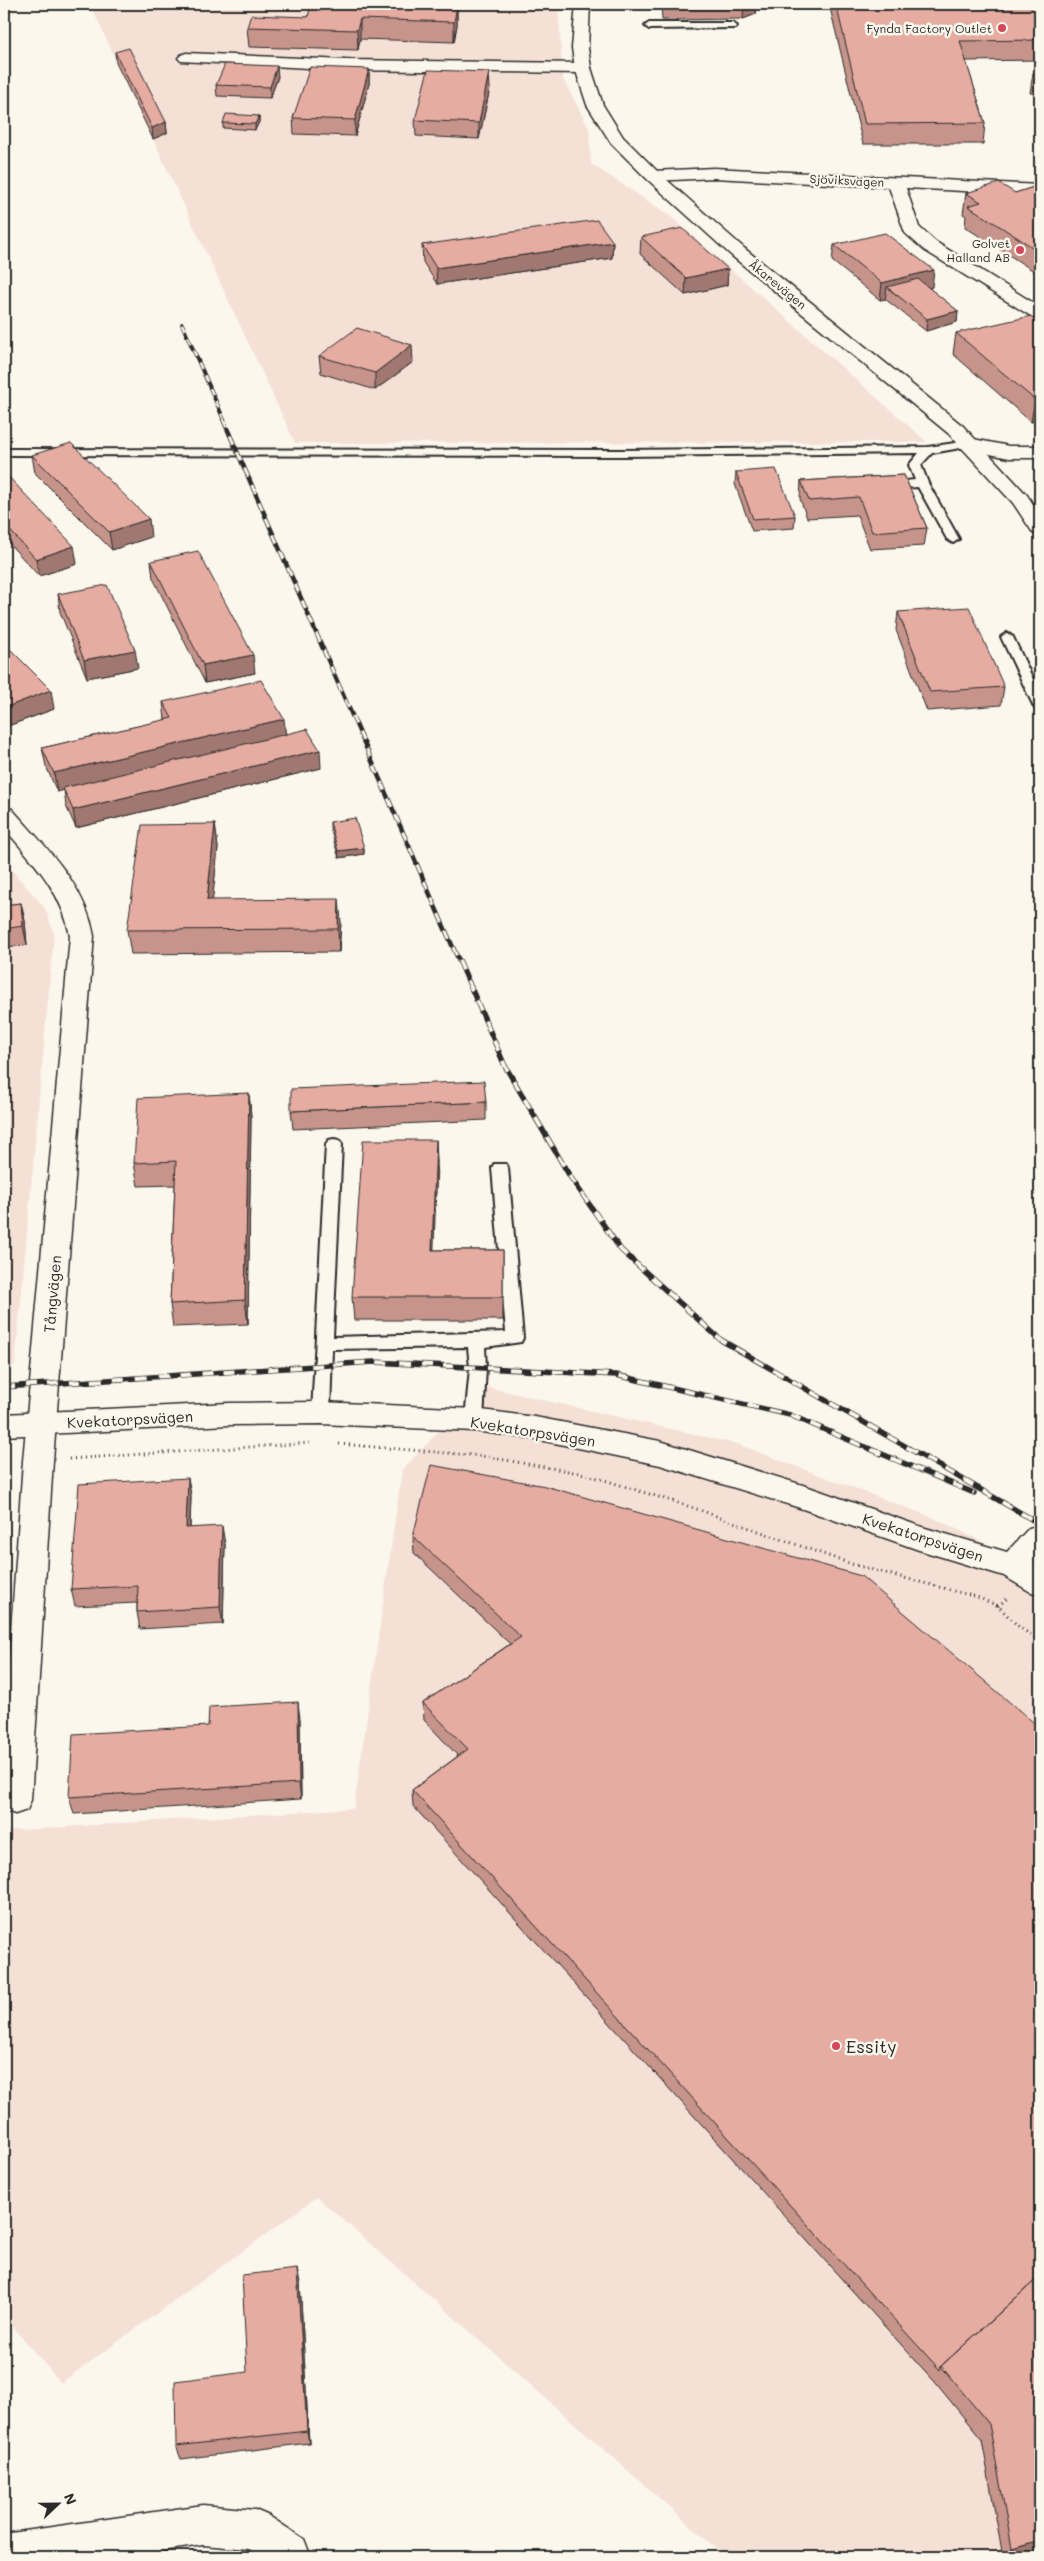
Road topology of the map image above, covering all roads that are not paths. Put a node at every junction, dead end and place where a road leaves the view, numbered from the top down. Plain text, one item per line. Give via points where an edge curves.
1 (583, 4) edge
2 (649, 26) dead end
3 (733, 26) edge
4 (186, 58) dead end
5 (582, 68) junction
6 (653, 176) junction
7 (896, 182) junction
8 (1040, 190) edge
9 (1040, 314) edge
10 (968, 444) junction
11 (928, 450) junction
12 (4, 452) edge
13 (1040, 452) edge
14 (922, 483) junction
15 (875, 486) edge
16 (1040, 529) edge
17 (953, 539) dead end
18 (1007, 637) dead end
19 (1040, 707) edge
20 (4, 814) edge
21 (334, 1144) dead end
22 (500, 1168) dead end
23 (476, 1341) junction
24 (326, 1343) junction
25 (321, 1413) junction
26 (474, 1420) junction
27 (41, 1424) junction
28 (4, 1426) edge
29 (1040, 1537) edge
30 (1013, 1566) junction
31 (1040, 1582) edge
32 (16, 1800) dead end
33 (4, 2554) edge
34 (290, 2555) edge

1 - 5 street, Åkarevägen
2 - 3 lane
4 - 5 street via 346,65
5 - 6 street, Åkarevägen via 595,105 617,140
6 - 7 street, Sjöviksvägen via 714,173
6 - 10 street, Åkarevägen via 738,252 956,430
7 - 8 street, Sjöviksvägen
7 - 9 street via 911,229 930,246
10 - 11 lane
10 - 13 street via 1009,452
10 - 16 street, Åkarevägen via 1020,499
11 - 12 lane
11 - 14 lane via 915,465
14 - 15 lane
14 - 17 lane
18 - 19 lane
20 - 27 street, Tångvägen via 65,886 81,923
21 - 24 lane
22 - 23 lane via 515,1338
23 - 24 lane
23 - 26 lane via 478,1368
24 - 25 lane
25 - 26 street, Kvekatorpsvägen
25 - 27 street, Kvekatorpsvägen via 229,1414
26 - 30 street, Kvekatorpsvägen via 535,1428 660,1453
27 - 28 street, Kvekatorpsvägen
27 - 32 street, Tångvägen
29 - 30 street
30 - 31 street, Kvekatorpsvägen
33 - 34 street via 203,2526 255,2530

